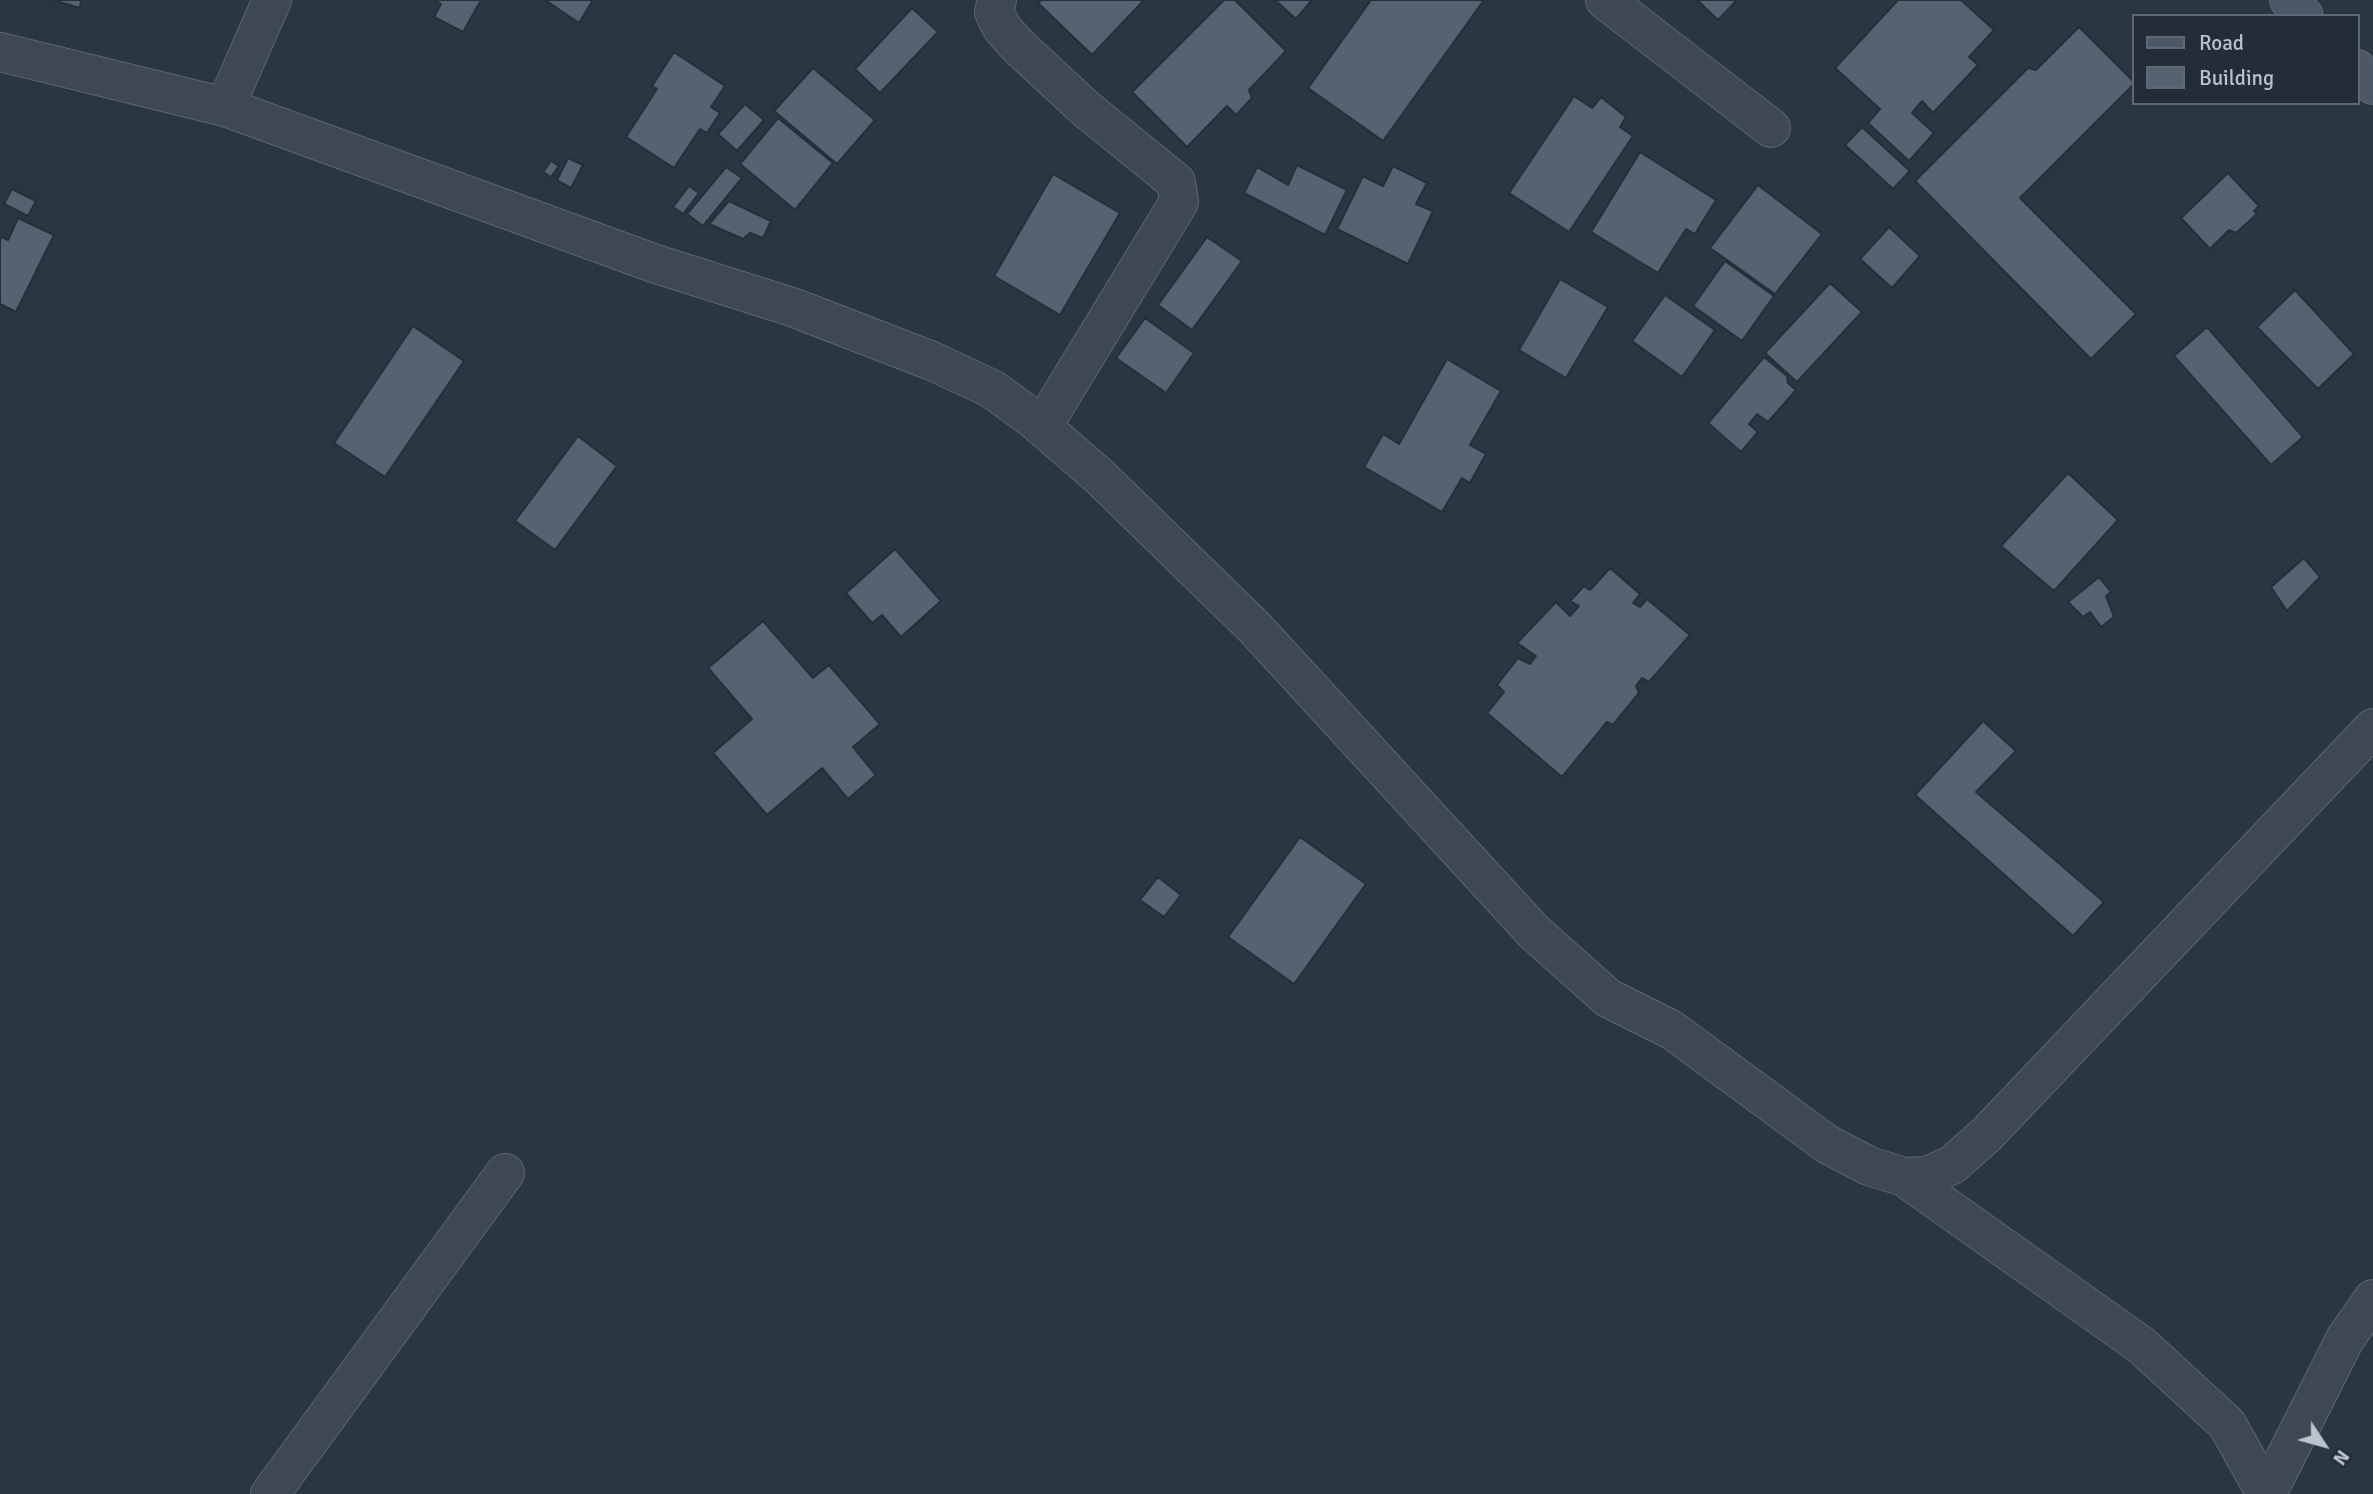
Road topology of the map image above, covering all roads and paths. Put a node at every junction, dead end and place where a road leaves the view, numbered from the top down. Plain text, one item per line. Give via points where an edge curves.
1 (272, 0) edge
2 (997, 0) edge
3 (1605, 0) edge
4 (2289, 0) edge
5 (2302, 14) edge
6 (0, 52) edge
7 (2359, 71) edge
8 (2373, 85) edge
9 (225, 107) junction
10 (1771, 128) dead end
11 (1042, 426) junction
12 (2373, 728) edge
13 (505, 1173) dead end
14 (1904, 1177) junction
15 (2373, 1299) edge
16 (270, 1494) edge
17 (2267, 1494) edge

1 - 9 street
2 - 11 street via 994,12 1010,37 1086,109 1176,182 1180,202
3 - 10 street
4 - 5 main road
6 - 9 street
7 - 8 main road
9 - 11 street via 932,361 992,388
11 - 14 street via 1254,627 1534,932 1608,998 1672,1030 1827,1144 1869,1166
12 - 14 street via 1986,1135 1952,1165 1927,1176
13 - 16 street
14 - 17 street via 2141,1345 2227,1424
15 - 17 street via 2345,1339

